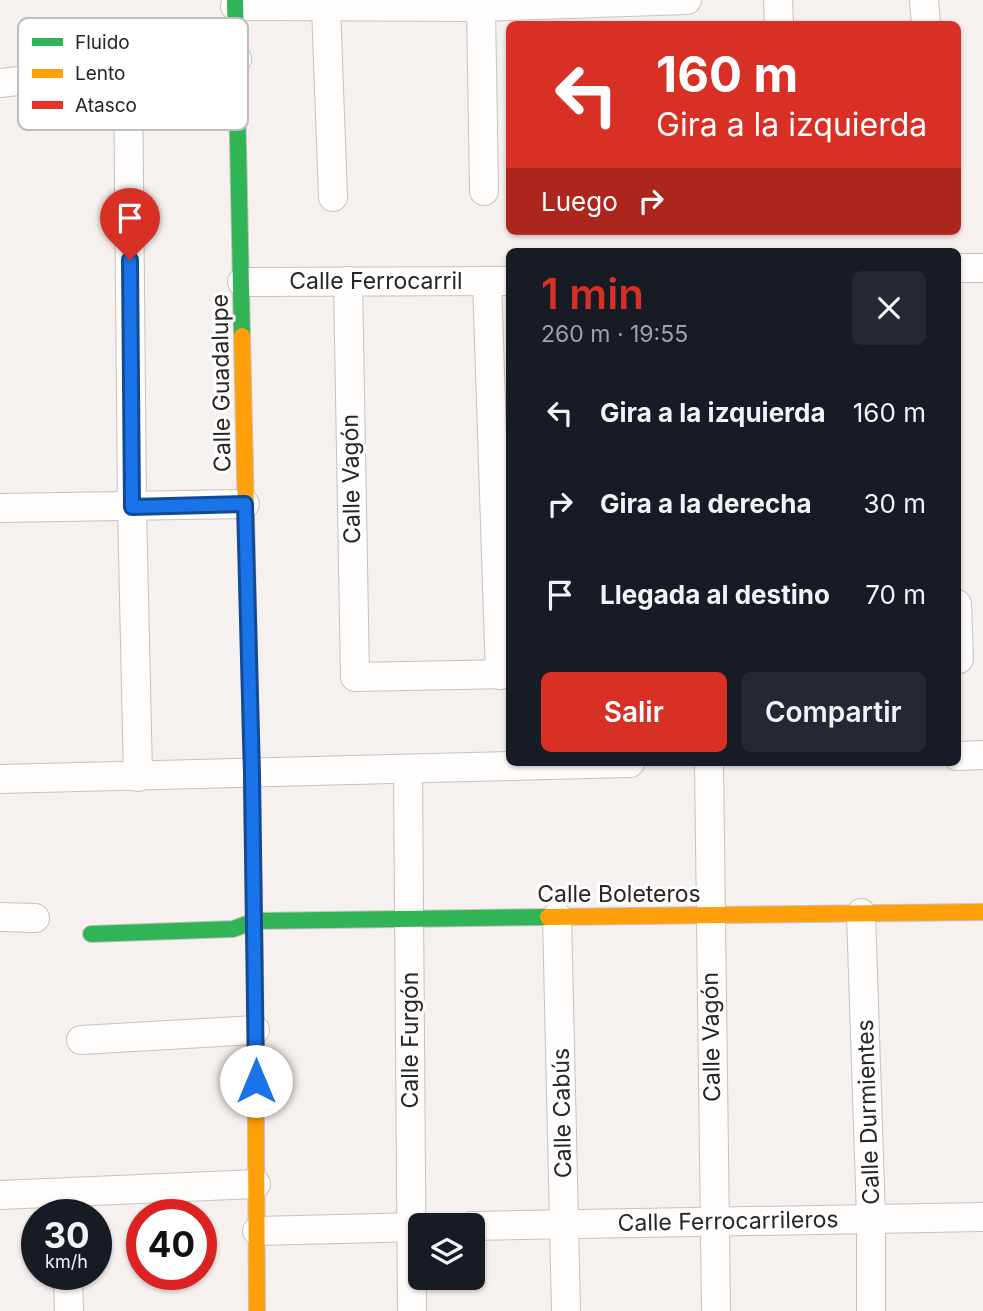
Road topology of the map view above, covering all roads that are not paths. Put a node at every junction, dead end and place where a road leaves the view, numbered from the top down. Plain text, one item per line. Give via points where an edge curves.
1 (687, 0) edge
2 (778, 0) edge
3 (925, 0) edge
4 (235, 3) edge
5 (326, 6) junction
6 (481, 7) junction
7 (628, 14) edge
8 (779, 21) edge
9 (926, 21) edge
10 (18, 81) edge
11 (0, 83) edge
12 (129, 130) edge
13 (239, 130) edge
14 (484, 191) dead end
15 (333, 197) dead end
16 (961, 268) edge
17 (983, 268) edge
18 (348, 281) junction
19 (498, 281) edge
20 (242, 282) junction
21 (245, 504) junction
22 (132, 507) junction
23 (0, 508) edge
24 (961, 628) edge
25 (966, 657) edge
26 (505, 674) edge
27 (983, 755) edge
28 (961, 756) edge
29 (535, 766) edge
30 (709, 766) edge
31 (408, 770) junction
32 (252, 774) junction
33 (138, 777) junction
34 (0, 779) edge
35 (983, 912) edge
36 (861, 913) junction
37 (557, 915) junction
38 (0, 917) edge
39 (710, 917) junction
40 (35, 918) dead end
41 (409, 918) junction
42 (255, 921) junction
43 (91, 934) dead end
44 (255, 1030) junction
45 (81, 1040) dead end
46 (257, 1184) junction
47 (0, 1195) edge
48 (33, 1199) edge
49 (106, 1199) edge
50 (415, 1213) edge
51 (983, 1217) edge
52 (871, 1218) junction
53 (714, 1222) junction
54 (565, 1224) junction
55 (485, 1226) edge
56 (408, 1227) edge
57 (257, 1231) junction
58 (68, 1290) edge
59 (413, 1290) edge
60 (69, 1311) edge
61 (257, 1311) edge
62 (412, 1311) edge
63 (566, 1311) edge
64 (716, 1311) edge
65 (871, 1311) edge

1 - 7 street
2 - 8 street
3 - 9 street
4 - 5 street
5 - 6 street
5 - 15 street
6 - 7 street
6 - 14 street
10 - 11 street
12 - 22 street
13 - 20 street, Calle Guadalupe
16 - 17 street
18 - 19 street, Calle Ferrocarril
18 - 20 street, Calle Ferrocarril
18 - 26 street, Calle Vagón via 355,677
19 - 26 street
20 - 21 street, Calle Guadalupe
21 - 22 street
21 - 32 street, Calle Guadalupe
22 - 23 street
22 - 33 street
24 - 25 street
27 - 28 street
29 - 31 street
30 - 39 street, Calle Vagón
31 - 32 street
31 - 41 street, Calle Furgón
32 - 33 street
32 - 42 street, Calle Guadalupe
33 - 34 street
35 - 36 street, Calle Boleteros
36 - 39 street, Calle Boleteros
36 - 52 street, Calle Durmientes
37 - 39 street, Calle Boleteros
37 - 41 street, Calle Boleteros
37 - 54 street, Calle Cabús
38 - 40 street
39 - 53 street, Calle Vagón
41 - 42 street, Calle Boleteros
41 - 50 street, Calle Furgón
42 - 43 street, Calle Boleteros via 233,929
42 - 44 street, Calle Guadalupe
44 - 45 street
44 - 46 street, Calle Guadalupe
46 - 49 street
46 - 57 street, Calle Guadalupe
47 - 48 street
51 - 52 street, Calle Ferrocarrileros
52 - 53 street, Calle Ferrocarrileros
52 - 65 street, Calle Durmientes
53 - 54 street, Calle Ferrocarrileros
53 - 64 street, Calle Vagón
54 - 55 street, Calle Ferrocarrileros
54 - 63 street, Calle Cabús
56 - 57 street
57 - 61 street, Calle Guadalupe
58 - 60 street
59 - 62 street, Calle Furgón

